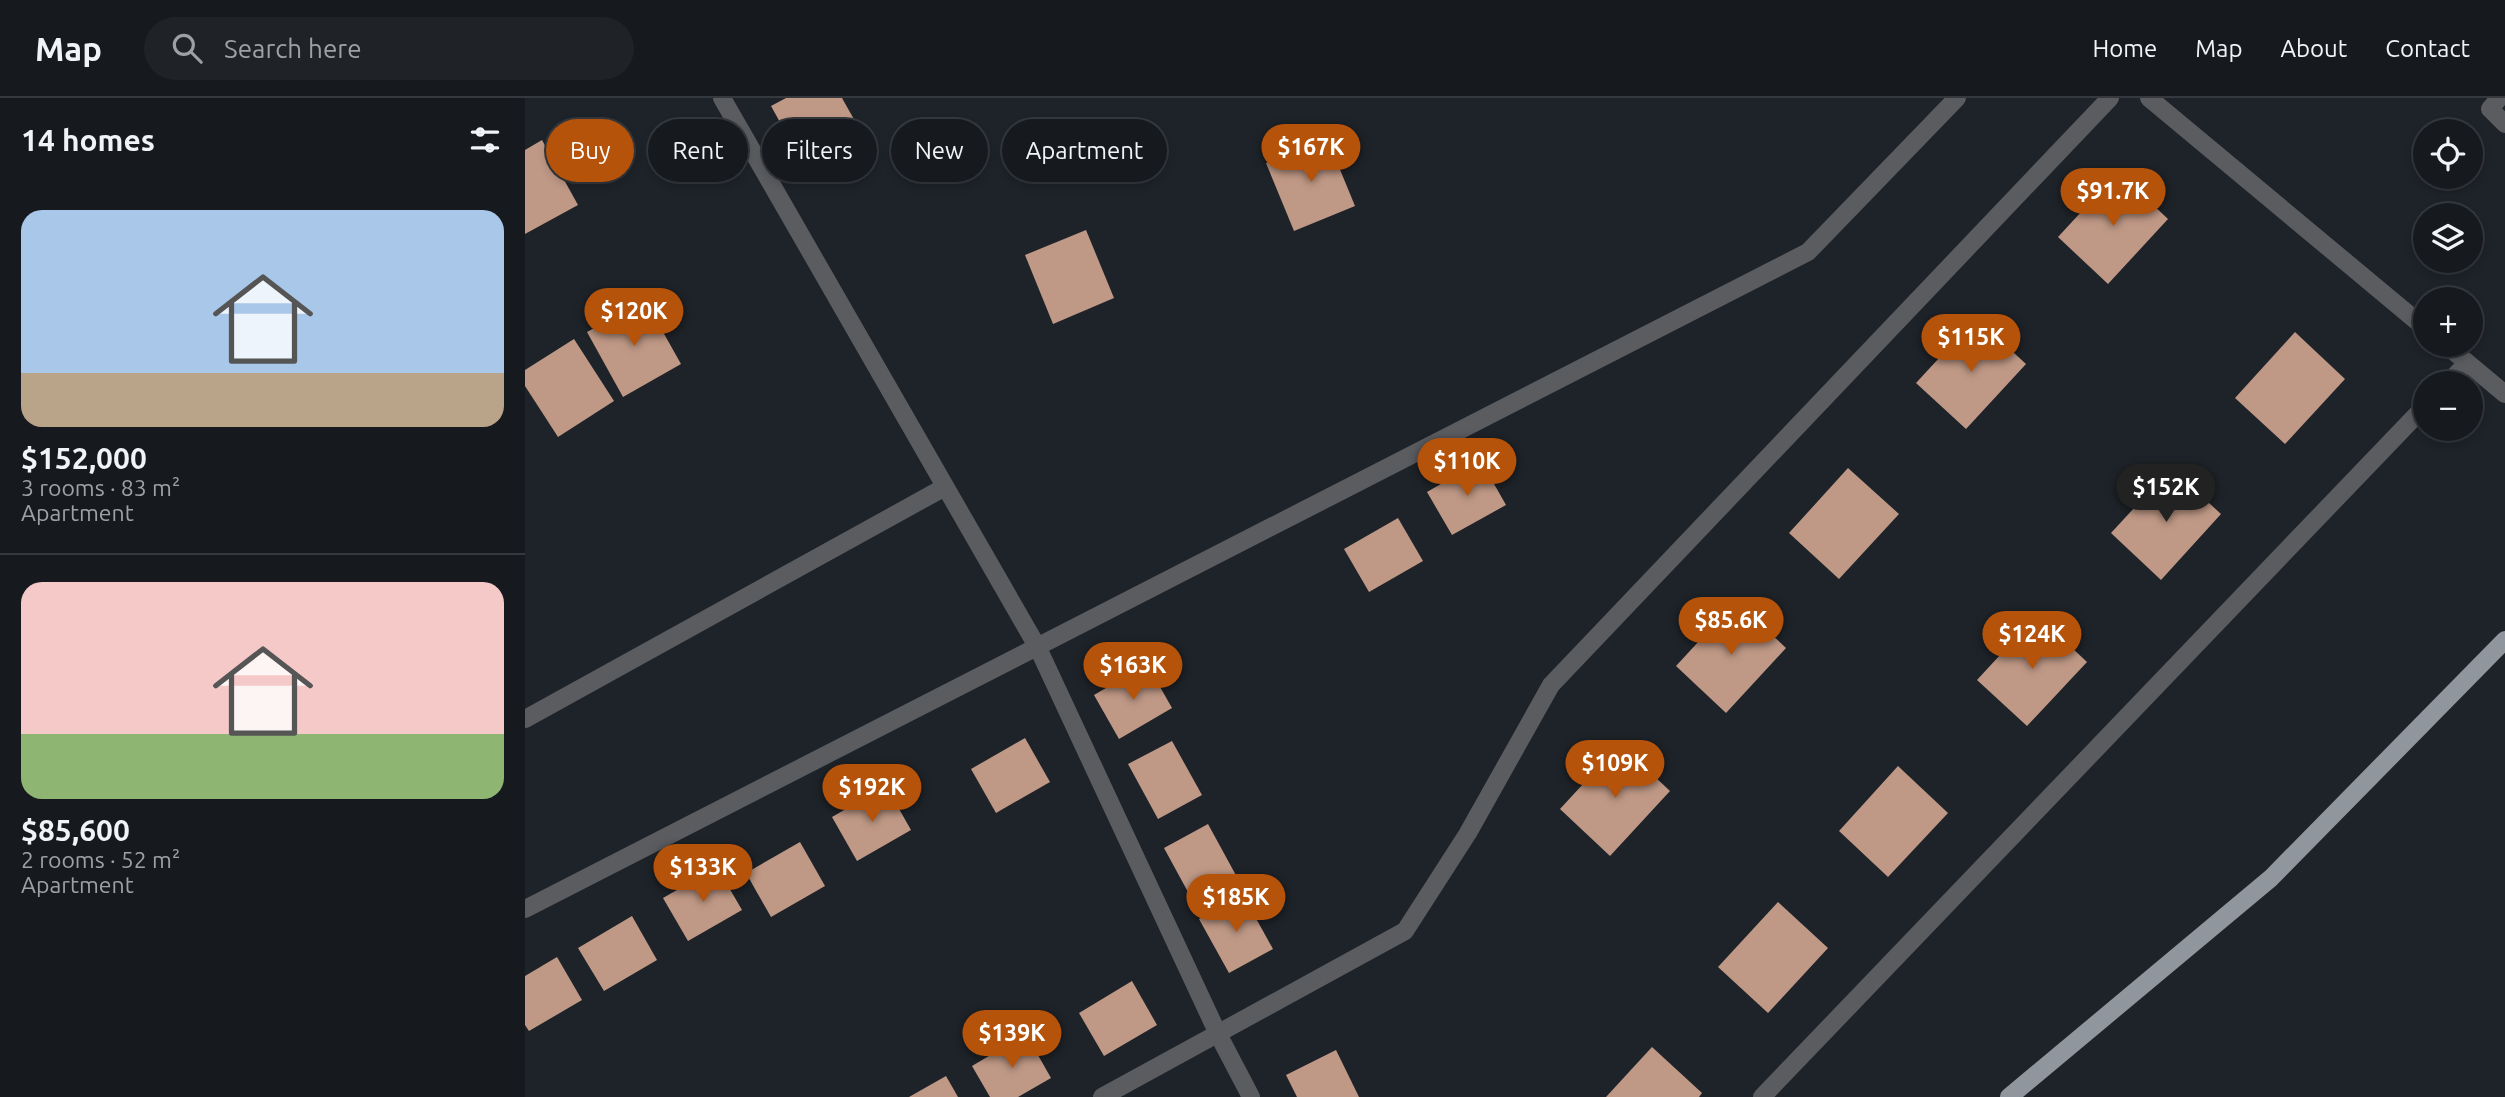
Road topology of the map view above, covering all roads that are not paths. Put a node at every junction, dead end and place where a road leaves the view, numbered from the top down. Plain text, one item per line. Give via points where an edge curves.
1 (722, 98) edge
2 (1957, 98) edge
3 (2110, 98) edge
4 (2149, 98) edge
5 (2499, 98) edge
6 (2505, 124) edge
7 (2413, 318) edge
8 (2460, 357) edge
9 (2467, 363) junction
10 (2459, 371) edge
11 (2505, 394) edge
12 (2413, 419) edge
13 (945, 486) junction
14 (2505, 640) edge
15 (1038, 648) junction
16 (525, 719) edge
17 (525, 909) edge
18 (1218, 1034) junction
19 (1102, 1097) edge
20 (1251, 1097) edge
21 (1762, 1097) edge
22 (2009, 1097) edge

1 - 13 street
2 - 15 street via 1808,253
3 - 18 street via 1551,685 1468,833 1405,931
4 - 7 street
5 - 6 street via 2490,109
8 - 9 street
9 - 10 street
9 - 11 street
12 - 21 street
13 - 15 street
13 - 16 street
14 - 22 main road via 2270,878
15 - 17 street
15 - 18 street
18 - 19 street
18 - 20 street

